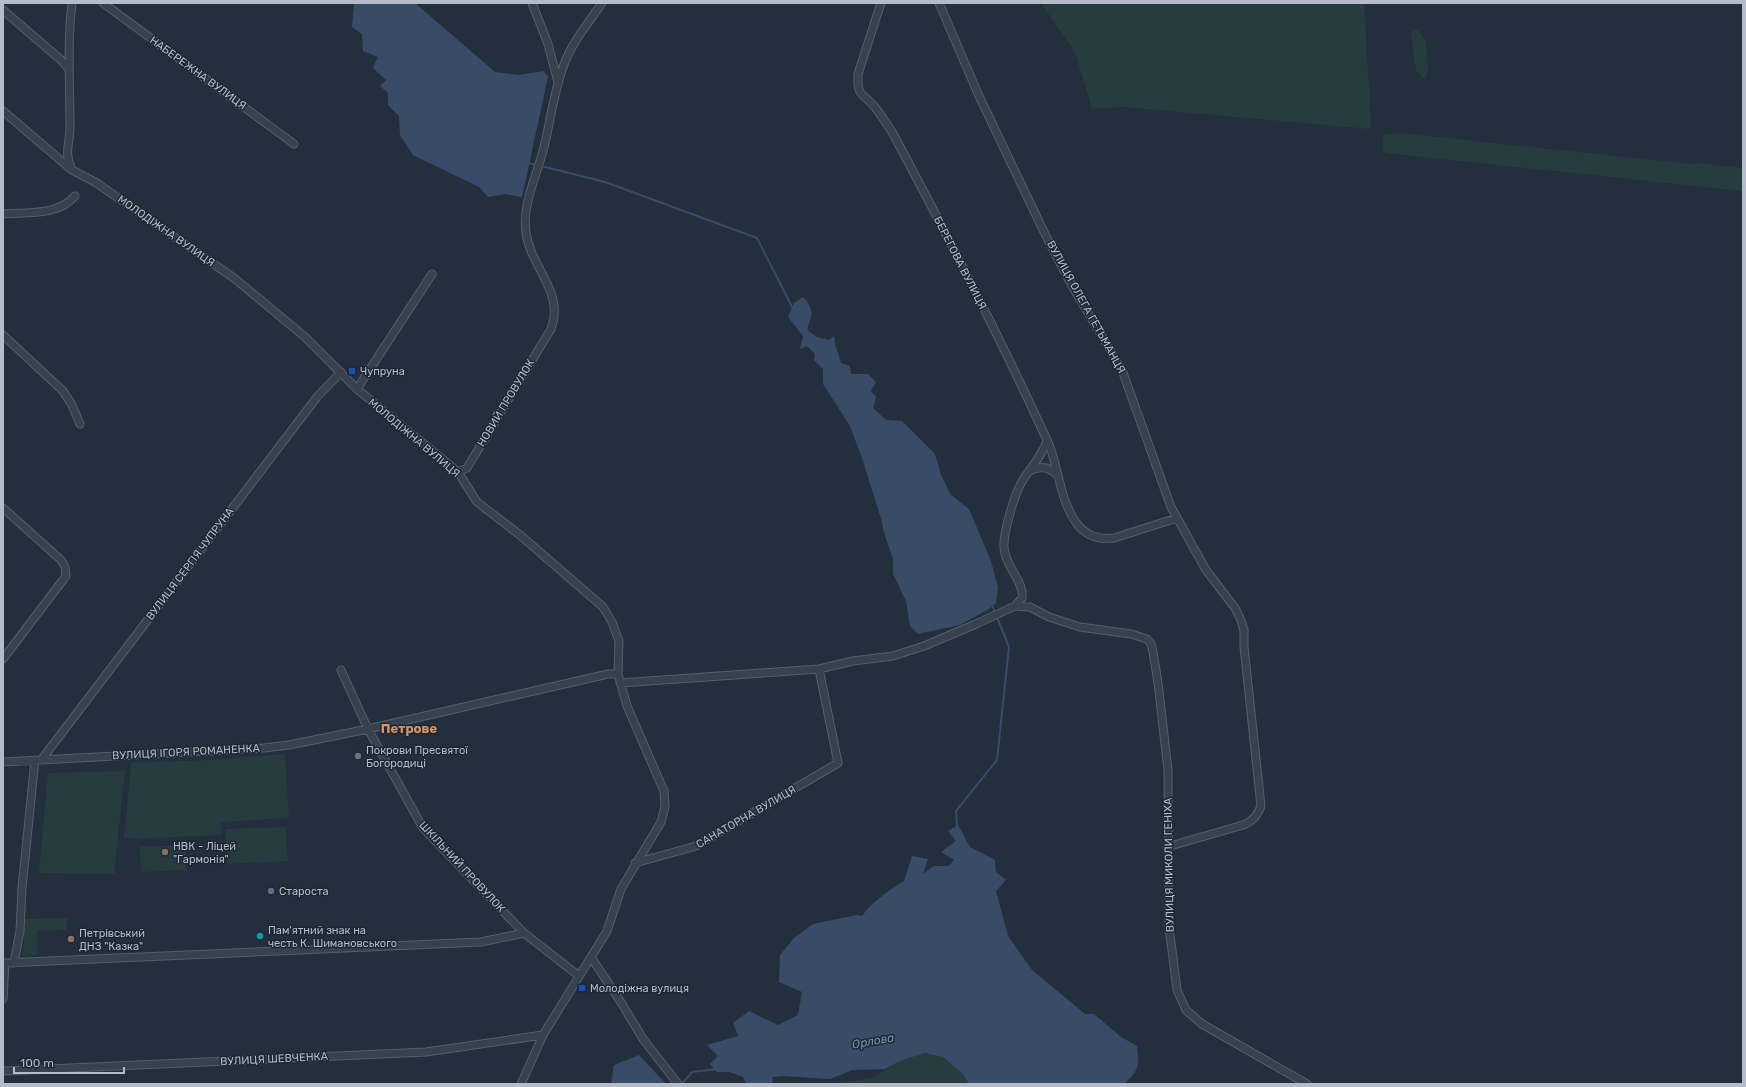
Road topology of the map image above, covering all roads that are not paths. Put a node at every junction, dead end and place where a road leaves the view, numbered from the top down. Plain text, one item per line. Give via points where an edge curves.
1 (72, 3) edge
2 (103, 3) edge
3 (532, 3) edge
4 (602, 3) edge
5 (881, 3) edge
6 (939, 3) edge
7 (3, 10) edge
8 (68, 68) junction
9 (558, 82) junction
10 (3, 111) edge
11 (294, 144) dead end
12 (72, 170) junction
13 (75, 196) dead end
14 (3, 214) edge
15 (432, 274) dead end
16 (3, 335) edge
17 (341, 372) junction
18 (357, 389) junction
19 (80, 424) dead end
20 (1047, 441) junction
21 (1028, 471) junction
22 (458, 472) junction
23 (1058, 477) junction
24 (3, 508) edge
25 (1177, 518) junction
26 (1015, 606) junction
27 (3, 659) edge
28 (819, 669) junction
29 (341, 670) dead end
30 (618, 674) junction
31 (620, 683) junction
32 (368, 729) junction
33 (3, 756) edge
34 (42, 759) junction
35 (34, 760) junction
36 (7, 761) edge
37 (1167, 847) junction
38 (636, 863) junction
39 (524, 934) junction
40 (591, 957) junction
41 (4, 963) edge
42 (14, 963) junction
43 (579, 976) junction
44 (3, 999) edge
45 (543, 1035) junction
46 (3, 1071) edge
47 (520, 1084) edge
48 (678, 1084) edge
49 (1307, 1084) edge

1 - 8 street
2 - 11 street, НАБЕРЕЖНА ВУЛИЦЯ
3 - 9 street via 548,44
4 - 9 street via 565,61
5 - 20 street, БЕРЕГОВА ВУЛИЦЯ via 858,74 861,95 891,130
6 - 25 street, ВУЛИЦЯ ОЛЕГА ГЕТЬМАНЦЯ via 979,96 1044,232 1071,284 1122,370
7 - 8 street
8 - 12 street via 70,128 67,157
9 - 22 street, НОВИЙ ПРОВУЛОК via 544,148 525,214 526,235 553,298 555,314 551,329 467,468
10 - 12 street, МОЛОДІЖНА ВУЛИЦЯ
12 - 17 street, МОЛОДІЖНА ВУЛИЦЯ via 95,182 234,278 305,337
13 - 14 street via 66,204 46,211
15 - 18 street
16 - 19 street via 63,391
17 - 18 street, МОЛОДІЖНА ВУЛИЦЯ
17 - 34 street, ВУЛИЦЯ СЕРГІЯ ЧУПРУНА via 318,397
18 - 22 street, МОЛОДІЖНА ВУЛИЦЯ
20 - 21 street
20 - 23 street, БЕРЕГОВА ВУЛИЦЯ
21 - 23 street via 1043,467 1052,470
21 - 26 street via 1021,482 1004,538 1005,557 1022,591 1022,598
22 - 30 street, МОЛОДІЖНА ВУЛИЦЯ via 477,502 603,606 619,641
23 - 25 street, БЕРЕГОВА ВУЛИЦЯ via 1069,510 1080,528 1098,538 1114,538
24 - 27 street via 61,560 66,576
25 - 37 street, ВУЛИЦЯ ОЛЕГА ГЕТЬМАНЦЯ via 1206,570 1235,608 1244,630 1261,806 1255,818 1244,825
26 - 28 street via 957,632 893,656
26 - 37 street, ВУЛИЦЯ МИКОЛИ ГЕНІХА via 1030,607 1080,628 1148,639 1158,683 1168,770
28 - 31 street
28 - 38 street, САНАТОРНА ВУЛИЦЯ via 838,763 696,846
29 - 32 street, ШКІЛЬНИЙ ПРОВУЛОК
30 - 31 street, МОЛОДІЖНА ВУЛИЦЯ
30 - 32 street, ВУЛИЦЯ ІГОРЯ РОМАНЕНКА via 608,674
31 - 38 street, МОЛОДІЖНА ВУЛИЦЯ via 665,799 660,822
32 - 34 street, ВУЛИЦЯ ІГОРЯ РОМАНЕНКА via 264,748
32 - 39 street, ШКІЛЬНИЙ ПРОВУЛОК via 424,828
33 - 36 street
34 - 35 street, ВУЛИЦЯ ІГОРЯ РОМАНЕНКА
35 - 36 street, ВУЛИЦЯ ІГОРЯ РОМАНЕНКА
35 - 42 street via 20,931
37 - 49 street, ВУЛИЦЯ МИКОЛИ ГЕНІХА via 1169,927 1180,1000 1186,1010 1202,1024
38 - 40 street via 621,888 607,931
39 - 42 street via 481,942
39 - 43 street, ШКІЛЬНИЙ ПРОВУЛОК
40 - 43 street
40 - 48 street via 642,1039
41 - 42 street
41 - 44 street
43 - 45 street
45 - 46 street, ВУЛИЦЯ ШЕВЧЕНКА via 426,1052
45 - 47 street

